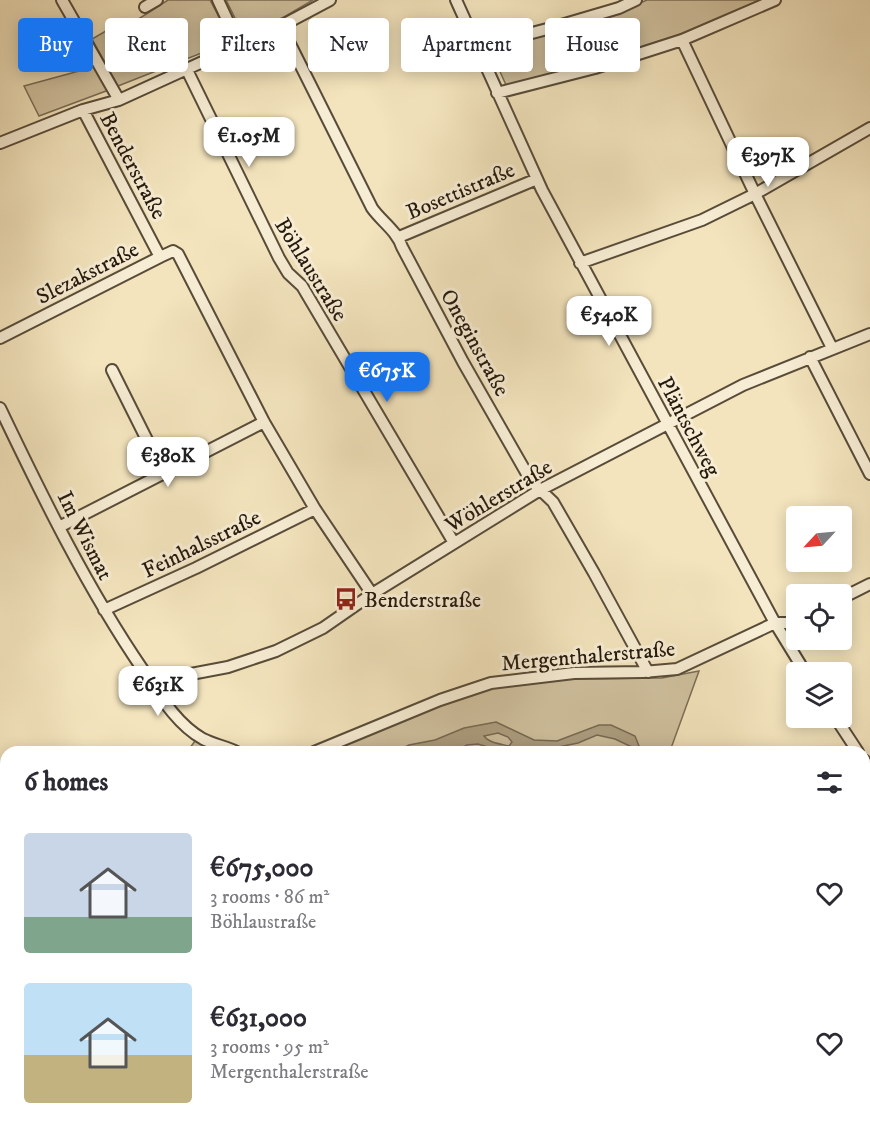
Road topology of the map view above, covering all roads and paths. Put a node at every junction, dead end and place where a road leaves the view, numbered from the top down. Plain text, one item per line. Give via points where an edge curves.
1 (62, 0) edge
2 (157, 0) edge
3 (218, 0) edge
4 (330, 0) edge
5 (456, 0) edge
6 (636, 0) edge
7 (775, 0) edge
8 (145, 7) dead end
9 (226, 18) edge
10 (296, 18) edge
11 (464, 18) edge
12 (533, 33) edge
13 (682, 40) junction
14 (296, 56) edge
15 (182, 72) edge
16 (187, 72) edge
17 (489, 72) edge
18 (498, 93) junction
19 (119, 100) junction
20 (83, 110) junction
21 (870, 128) edge
22 (0, 143) edge
23 (537, 179) junction
24 (755, 194) junction
25 (399, 237) junction
26 (160, 257) junction
27 (580, 263) junction
28 (870, 334) edge
29 (0, 338) edge
30 (832, 348) junction
31 (810, 357) junction
32 (112, 370) dead end
33 (0, 408) edge
34 (264, 422) junction
35 (667, 423) junction
36 (164, 474) junction
37 (870, 474) edge
38 (540, 490) junction
39 (315, 509) junction
40 (59, 527) junction
41 (454, 543) junction
42 (870, 584) edge
43 (852, 593) edge
44 (372, 594) junction
45 (104, 610) junction
46 (775, 623) junction
47 (786, 623) edge
48 (799, 662) edge
49 (648, 672) junction
50 (146, 675) junction
51 (842, 728) edge
52 (221, 746) edge
53 (329, 746) edge
54 (854, 746) edge

1 - 19 street
2 - 8 street
3 - 9 street
4 - 10 street
5 - 11 street, Pläntschweg
6 - 12 street
7 - 13 street
13 - 18 street
13 - 24 street
14 - 25 street, Oneginstraße via 372,208
15 - 19 street
16 - 41 street, Böhlaustraße via 279,258 302,286
17 - 18 street, Pläntschweg
18 - 23 street, Pläntschweg
19 - 20 street
20 - 22 street
20 - 26 street, Benderstraße
21 - 24 street
23 - 25 street, Bosettistraße
23 - 27 street, Pläntschweg
24 - 27 street via 702,220
24 - 30 street
25 - 38 street, Oneginstraße via 463,362 531,481
26 - 29 street, Slezakstraße
26 - 34 street via 172,251 178,254
27 - 35 street, Pläntschweg
28 - 30 street, Wöhlerstraße
30 - 31 street, Wöhlerstraße
31 - 35 street, Wöhlerstraße
31 - 37 street
32 - 36 street
33 - 40 street, Im Wismat
34 - 36 street
34 - 39 street
35 - 38 street, Wöhlerstraße
35 - 46 street, Pläntschweg
36 - 40 street
38 - 41 street, Wöhlerstraße
38 - 49 street, Oneginstraße via 553,502
39 - 44 street
39 - 45 street, Feinhalsstraße
40 - 45 street, Im Wismat
41 - 44 street, Wöhlerstraße
42 - 43 street
44 - 50 street, Wöhlerstraße via 323,628 276,651 228,667 190,674
45 - 50 street, Im Wismat
46 - 47 street, Mergenthalerstraße
46 - 48 street, Pläntschweg
46 - 49 street, Mergenthalerstraße via 677,669
49 - 53 street, Mergenthalerstraße via 574,673 490,683
50 - 52 street via 173,713 203,739
51 - 54 street

